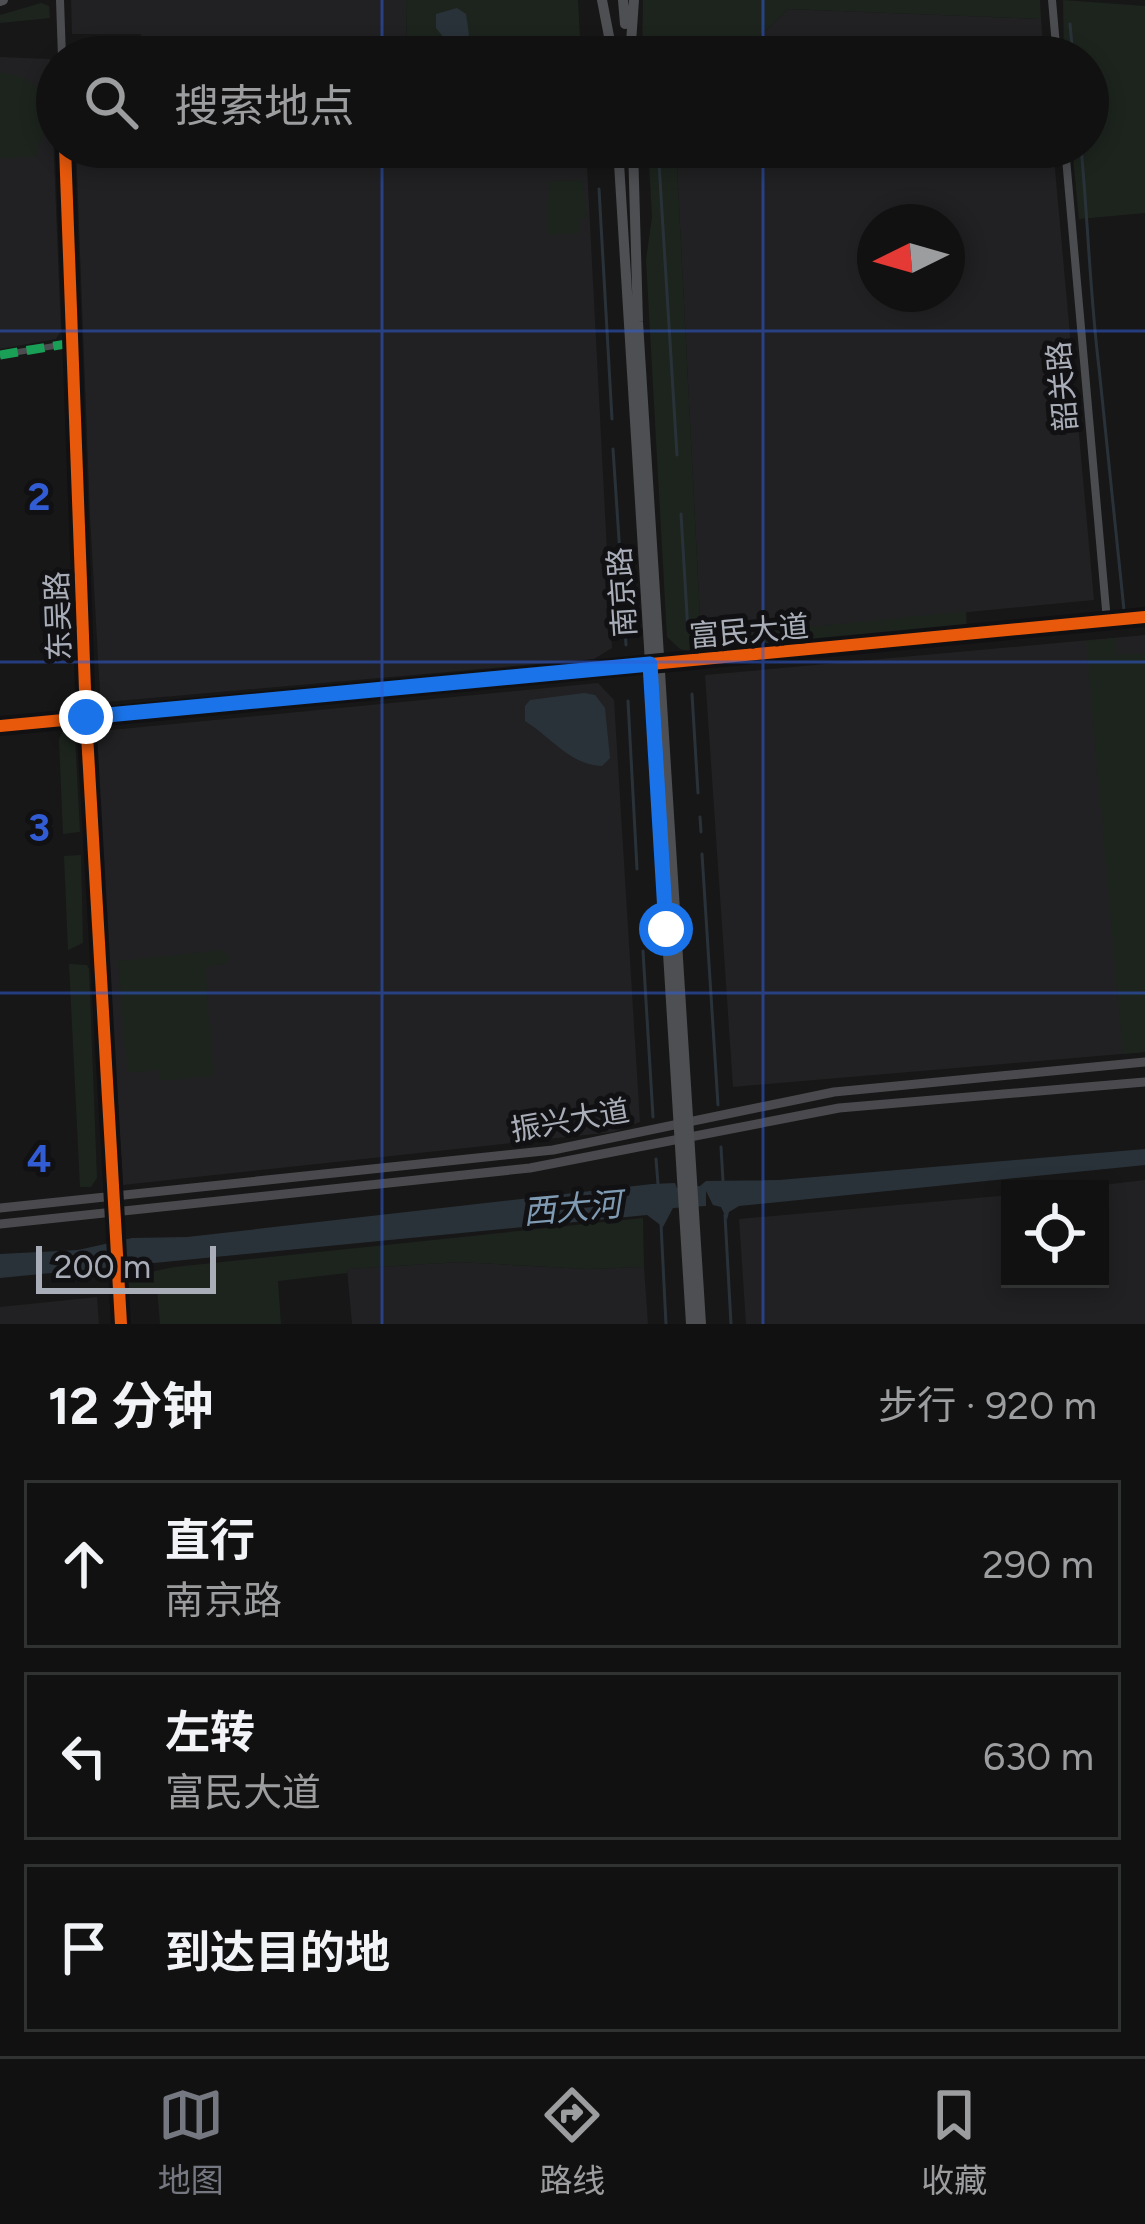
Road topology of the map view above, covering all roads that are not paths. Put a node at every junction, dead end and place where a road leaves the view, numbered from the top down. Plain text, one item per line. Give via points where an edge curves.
1 (60, 0) edge
2 (605, 0) edge
3 (622, 0) edge
4 (634, 0) edge
5 (1052, 0) edge
6 (61, 36) edge
7 (610, 36) edge
8 (626, 36) edge
9 (631, 36) edge
10 (1055, 36) edge
11 (66, 168) edge
12 (620, 168) edge
13 (634, 168) edge
14 (1067, 168) edge
15 (72, 343) junction
16 (0, 355) edge
17 (1145, 617) edge
18 (1108, 621) junction
19 (655, 664) junction
20 (86, 717) junction
21 (0, 725) edge
22 (1145, 1062) edge
23 (1145, 1082) edge
24 (684, 1122) junction
25 (685, 1139) junction
26 (112, 1199) junction
27 (0, 1208) edge
28 (689, 1219) junction
29 (114, 1220) junction
30 (0, 1224) edge
31 (121, 1324) edge
32 (691, 1324) edge
33 (701, 1324) edge

1 - 6 street
2 - 7 main road
3 - 8 main road
4 - 9 main road
5 - 10 street
11 - 15 street, 东吴路
12 - 19 main road, 南京路
13 - 19 main road, 南京路
14 - 18 street, 韶关路
15 - 16 street
15 - 20 street, 东吴路
17 - 18 street, 富民大道
18 - 19 street, 富民大道
19 - 20 street, 富民大道
19 - 24 main road, 南京路
20 - 21 street, 富民大道
20 - 26 street, 东吴路
22 - 24 main road, 振兴大道 via 834,1092
23 - 25 main road, 振兴大道 via 838,1108
24 - 25 main road, 南京路
24 - 26 main road, 振兴大道 via 553,1150
25 - 28 main road, 南京路
25 - 29 main road, 振兴大道 via 530,1168
26 - 27 main road, 振兴大道
26 - 29 street, 东吴路
28 - 32 main road, 南京路
28 - 33 main road, 南京路
29 - 30 main road, 振兴大道
29 - 31 street, 东吴路

